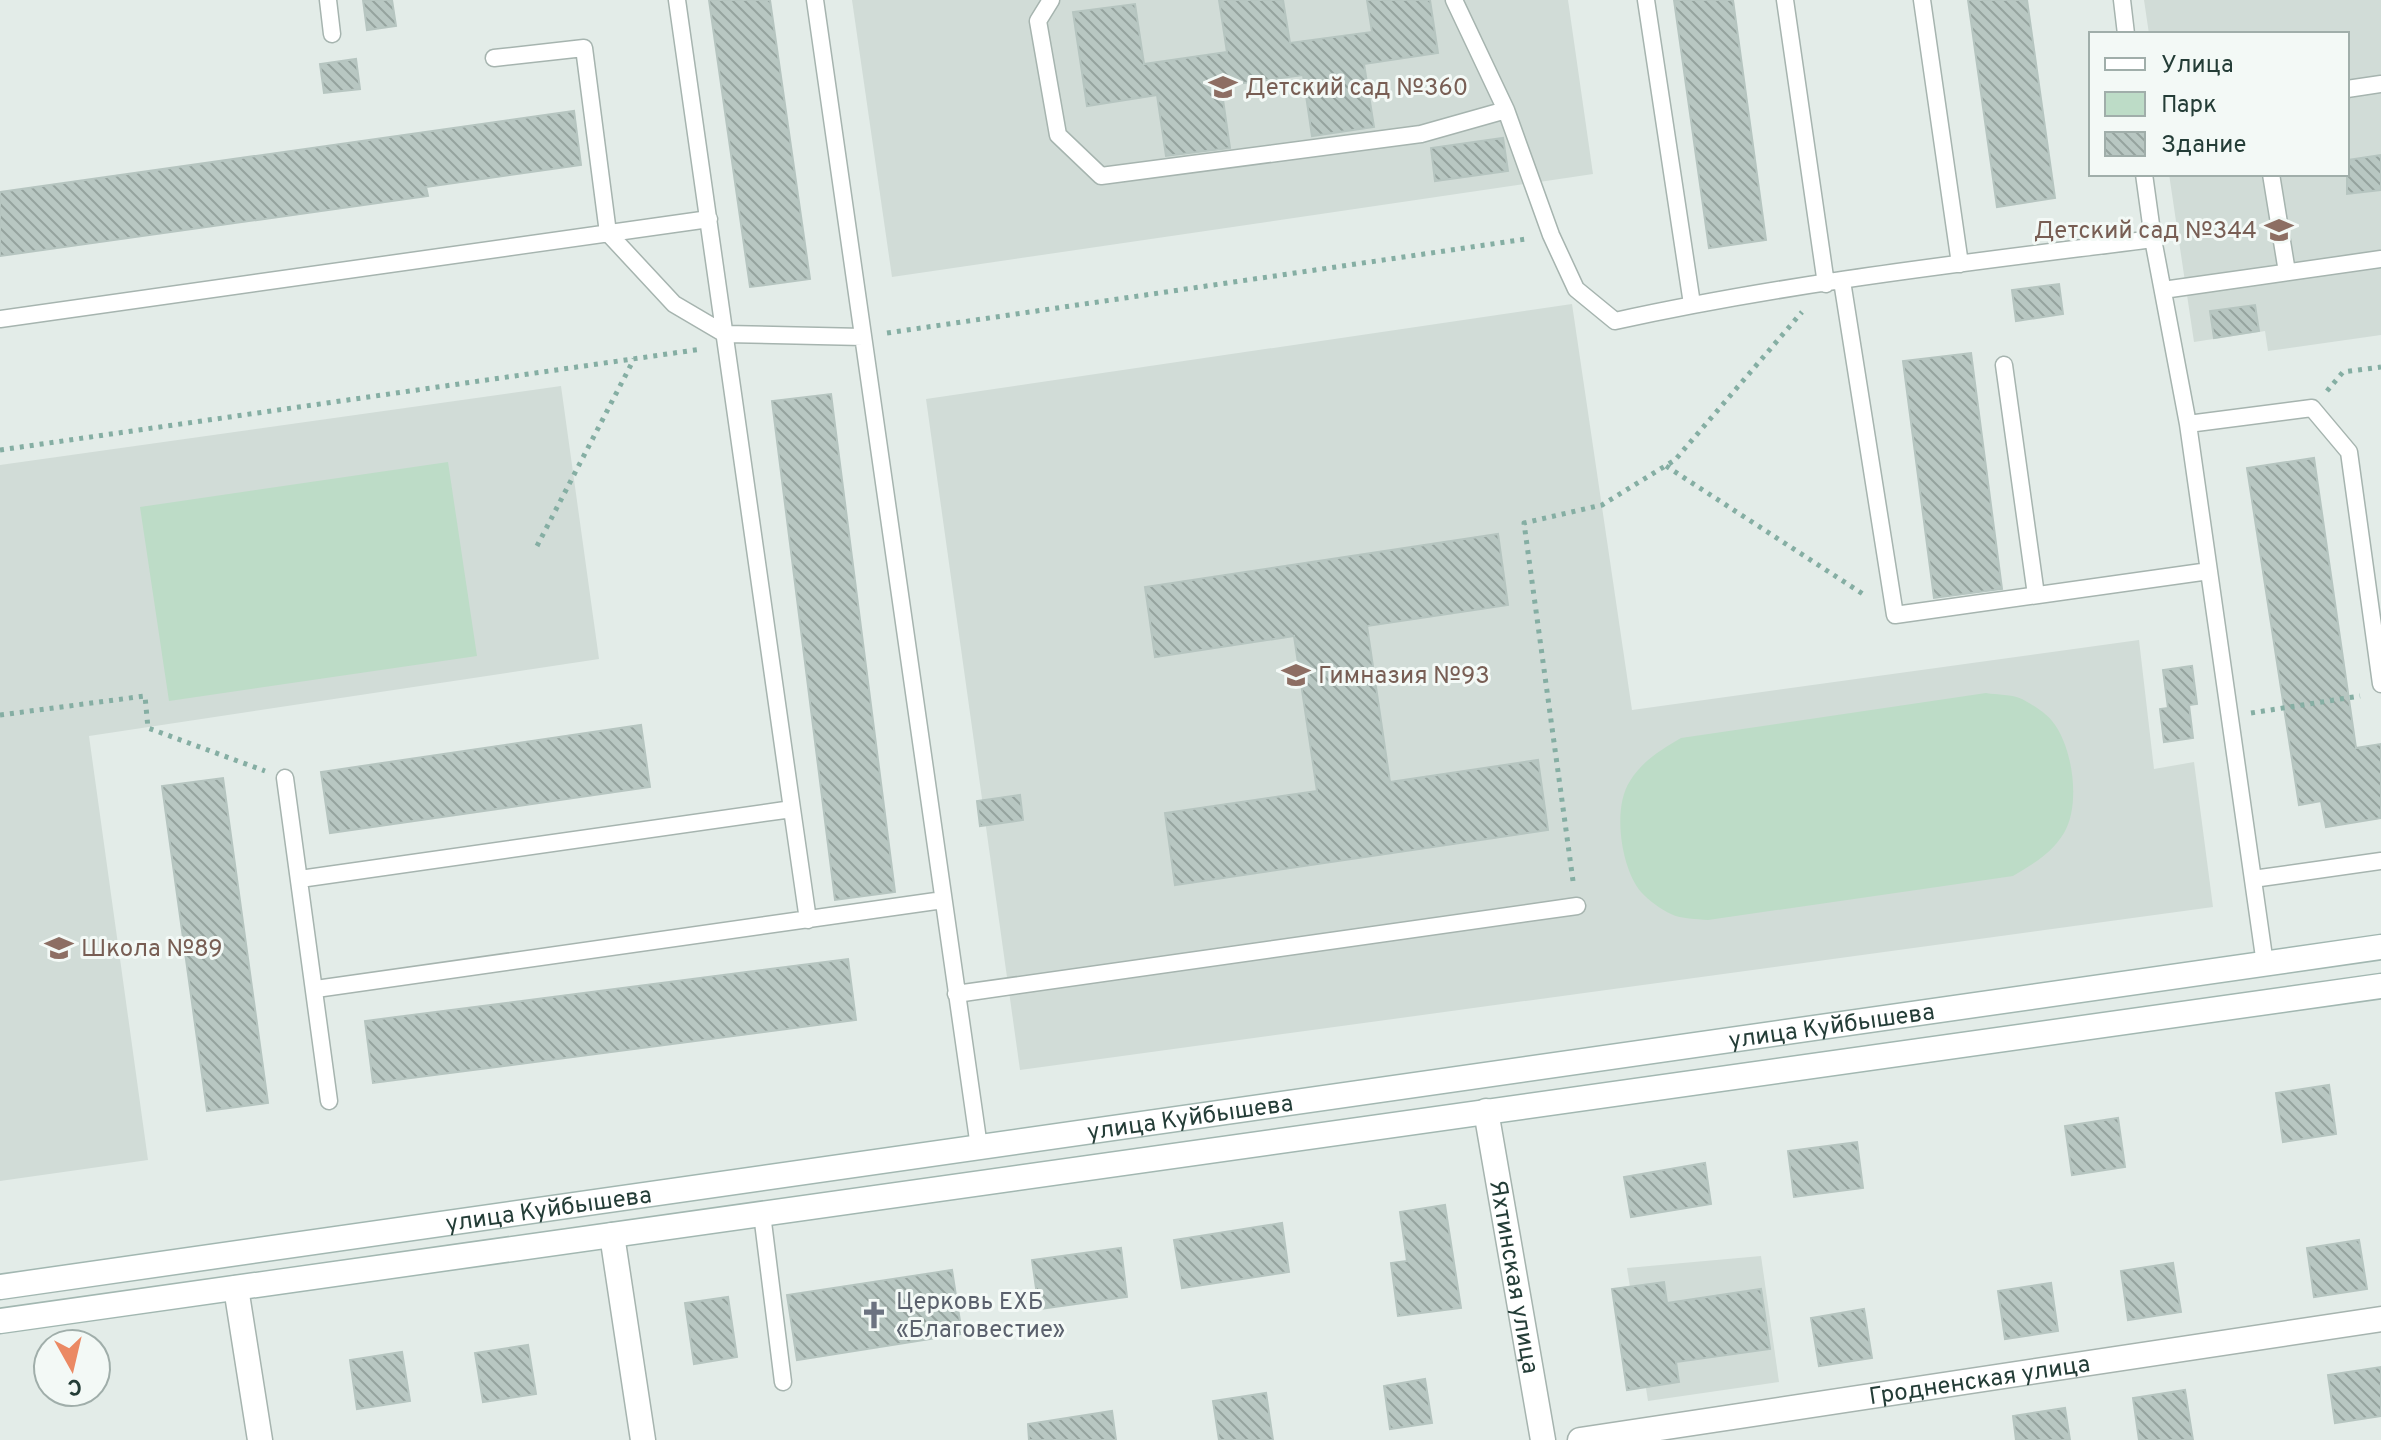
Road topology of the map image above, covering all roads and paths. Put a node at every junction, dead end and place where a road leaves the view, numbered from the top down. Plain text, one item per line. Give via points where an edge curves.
1 (328, 0) edge
2 (677, 0) edge
3 (815, 0) edge
4 (1051, 0) edge
5 (1454, 0) edge
6 (1646, 0) edge
7 (1785, 0) edge
8 (1922, 0) edge
9 (2122, 0) edge
10 (2126, 32) edge
11 (332, 34) dead end
12 (494, 58) dead end
13 (2381, 84) edge
14 (2349, 89) edge
15 (1506, 110) junction
16 (2144, 176) edge
17 (2271, 176) edge
18 (709, 219) junction
19 (608, 233) junction
20 (1551, 235) junction
21 (2153, 239) junction
22 (2381, 259) edge
23 (1960, 264) junction
24 (2287, 272) junction
25 (1834, 282) junction
26 (2163, 290) junction
27 (1692, 304) junction
28 (0, 319) edge
29 (863, 337) junction
30 (726, 340) junction
31 (635, 358) junction
32 (2004, 365) dead end
33 (2381, 367) edge
34 (2312, 408) junction
35 (2188, 424) junction
36 (0, 450) edge
37 (1666, 466) junction
38 (537, 546) dead end
39 (2209, 571) junction
40 (2036, 595) junction
41 (1895, 615) junction
42 (2381, 684) edge
43 (2366, 696) dead end
44 (0, 715) edge
45 (2230, 716) junction
46 (285, 778) joint
47 (792, 809) junction
48 (2381, 861) edge
49 (300, 879) junction
50 (2253, 879) junction
51 (943, 900) junction
52 (1577, 906) joint
53 (808, 920) junction
54 (2381, 947) edge
55 (2265, 964) junction
56 (2381, 986) edge
57 (316, 989) junction
58 (956, 994) junction
59 (1481, 1076) junction
60 (329, 1101) dead end
61 (1486, 1111) junction
62 (979, 1147) junction
63 (984, 1183) junction
64 (609, 1201) junction
65 (762, 1214) junction
66 (612, 1235) junction
67 (232, 1254) junction
68 (0, 1287) edge
69 (236, 1288) junction
70 (2381, 1319) edge
71 (0, 1321) edge
72 (783, 1382) dead end
73 (260, 1440) edge
74 (643, 1440) edge
75 (1543, 1440) edge
76 (1580, 1440) edge

1 - 11 lane
2 - 18 lane
3 - 29 lane
4 - 15 lane via 1038,21 1058,135 1101,176 1421,134
5 - 15 lane
6 - 27 lane
7 - 25 lane
8 - 23 lane
9 - 10 lane
12 - 19 lane via 584,48
13 - 14 lane
15 - 20 lane
16 - 21 lane
17 - 24 lane
18 - 19 lane
18 - 30 lane
19 - 28 lane
19 - 30 lane via 674,304
20 - 27 lane via 1576,289 1615,321
20 - 29 path
21 - 23 lane
21 - 26 lane
22 - 24 lane
23 - 25 lane
24 - 26 lane
25 - 27 lane
25 - 37 path
25 - 41 lane
26 - 35 lane
29 - 30 lane
29 - 51 lane
30 - 31 path
30 - 47 lane
31 - 36 path
31 - 38 path
32 - 40 lane
33 - 34 path via 2343,372
34 - 35 lane
34 - 42 lane via 2349,452
35 - 39 lane
37 - 41 path
37 - 52 path via 1602,505 1524,523
39 - 40 lane
39 - 45 lane
40 - 41 lane
43 - 45 path
44 - 46 path via 145,696 148,728
45 - 50 lane
46 - 49 lane
47 - 49 lane
47 - 53 lane
48 - 50 lane
49 - 57 lane
50 - 55 lane
51 - 53 lane
51 - 58 lane
52 - 58 lane
53 - 57 lane
54 - 55 main road, улица Куйбышева
55 - 59 main road, улица Куйбышева
56 - 61 main road, улица Куйбышева
57 - 60 lane
58 - 62 lane
59 - 61 main road, Яхтинская улица
59 - 62 main road, улица Куйбышева
61 - 63 main road, улица Куйбышева
61 - 75 main road, Яхтинская улица
62 - 63 main road
62 - 64 main road, улица Куйбышева
63 - 65 main road, улица Куйбышева
64 - 66 main road
64 - 67 main road, улица Куйбышева
65 - 66 main road, улица Куйбышева
65 - 72 lane
66 - 69 main road, улица Куйбышева
66 - 74 main road
67 - 68 main road, улица Куйбышева
67 - 69 main road
69 - 71 main road, улица Куйбышева
69 - 73 main road
70 - 76 main road, Гродненская улица

